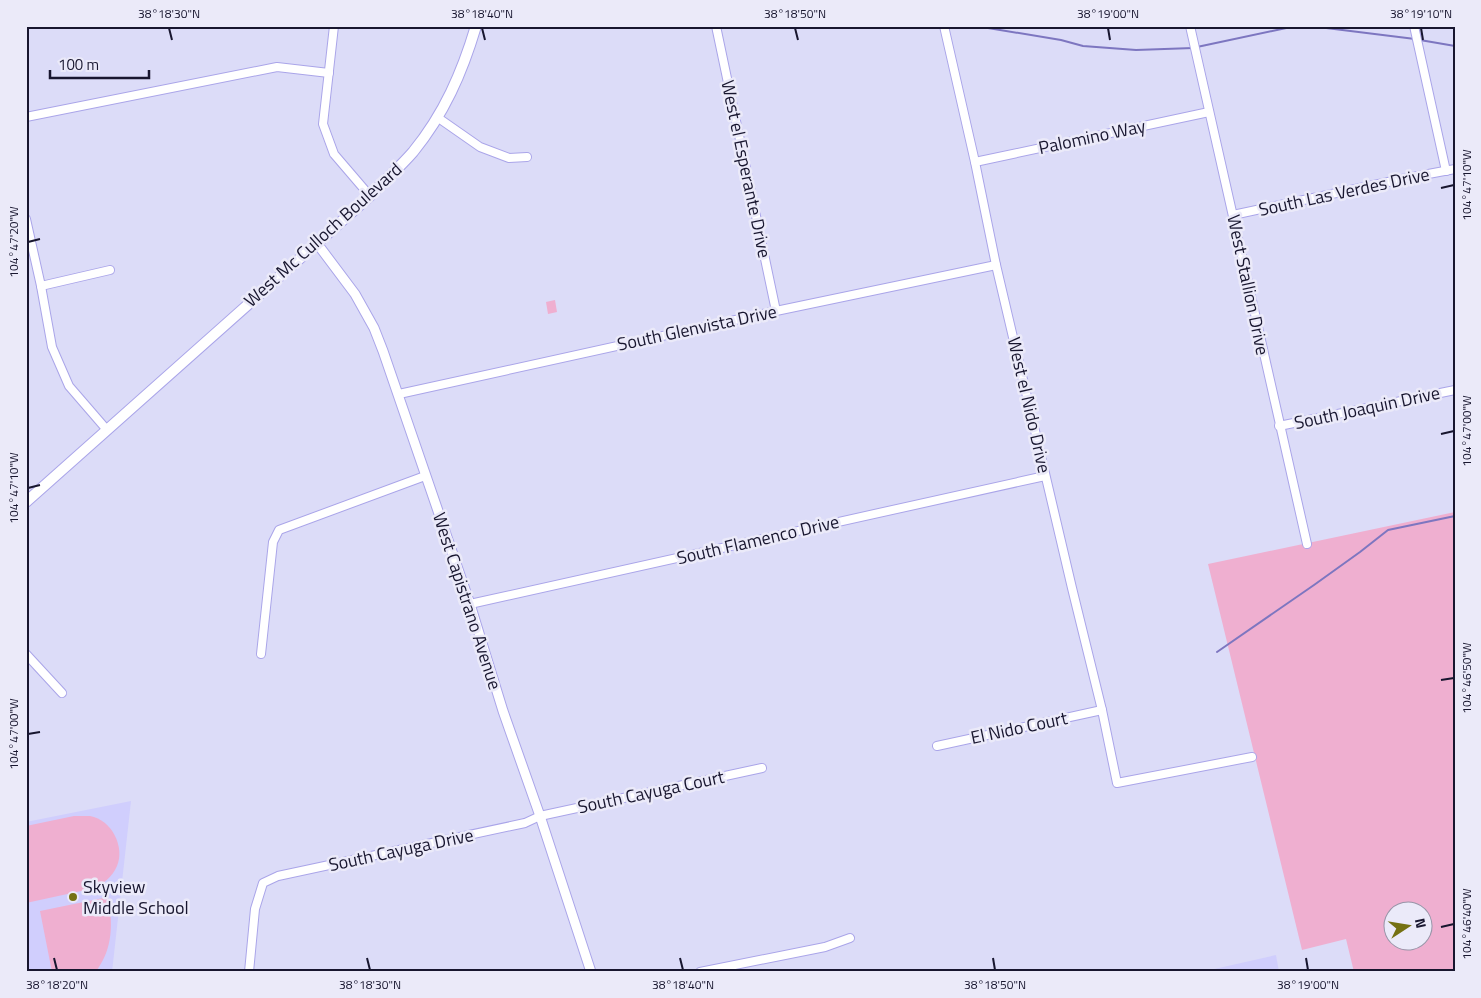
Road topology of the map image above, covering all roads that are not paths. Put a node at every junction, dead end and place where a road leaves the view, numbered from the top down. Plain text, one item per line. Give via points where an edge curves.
1 (334, 26) edge
2 (476, 26) edge
3 (716, 26) edge
4 (944, 26) edge
5 (1190, 26) edge
6 (1414, 26) edge
7 (329, 73) junction
8 (1209, 112) junction
9 (26, 117) edge
10 (437, 117) junction
11 (527, 157) dead end
12 (975, 162) junction
13 (1455, 169) edge
14 (1446, 171) junction
15 (370, 196) junction
16 (1233, 215) junction
17 (26, 219) edge
18 (316, 242) junction
19 (996, 265) junction
20 (110, 270) dead end
21 (41, 286) junction
22 (776, 311) junction
23 (1455, 390) edge
24 (399, 394) junction
25 (1279, 426) junction
26 (107, 430) junction
27 (425, 476) junction
28 (1045, 476) junction
29 (26, 502) edge
30 (1307, 544) dead end
31 (470, 604) junction
32 (26, 654) edge
33 (261, 654) dead end
34 (62, 693) dead end
35 (1102, 710) junction
36 (937, 746) dead end
37 (1252, 757) dead end
38 (762, 768) dead end
39 (540, 816) junction
40 (850, 938) dead end
41 (249, 972) edge
42 (591, 972) edge
43 (700, 972) edge

1 - 7 street
2 - 10 main road, West Mc Culloch Boulevard via 461,72
3 - 22 street, West el Esperante Drive
4 - 12 street, West el Nido Drive
5 - 8 street, West Stallion Drive
6 - 14 street
7 - 9 street via 277,67
7 - 15 street via 323,124 334,154
8 - 12 street, Palomino Way
8 - 16 street, West Stallion Drive
10 - 11 street via 480,147 509,158
10 - 15 main road, West Mc Culloch Boulevard via 413,152
12 - 19 street, West el Nido Drive
13 - 14 street, South Las Verdes Drive
14 - 16 street, South Las Verdes Drive
15 - 18 main road, West Mc Culloch Boulevard
16 - 25 street, West Stallion Drive
17 - 21 street
18 - 24 street, West Capistrano Avenue via 366,313
18 - 26 main road, West Mc Culloch Boulevard
19 - 22 street, South Glenvista Drive
19 - 28 street, West el Nido Drive
20 - 21 street
21 - 26 street via 52,347 69,386
22 - 24 street, South Glenvista Drive
23 - 25 street, South Joaquin Drive
24 - 27 street, West Capistrano Avenue
25 - 30 street, West Stallion Drive
26 - 29 main road, West Mc Culloch Boulevard
27 - 31 street, West Capistrano Avenue
27 - 33 street via 279,530 273,542
28 - 31 street, South Flamenco Drive
28 - 35 street, West el Nido Drive
31 - 39 street, West Capistrano Avenue via 503,712
32 - 34 street
35 - 36 street, El Nido Court
35 - 37 street, West el Nido Drive via 1117,783
38 - 39 street, South Cayuga Court
39 - 41 street, South Cayuga Drive via 525,823 278,876 263,883 255,909
39 - 42 street, West Capistrano Avenue
40 - 43 street via 825,947

